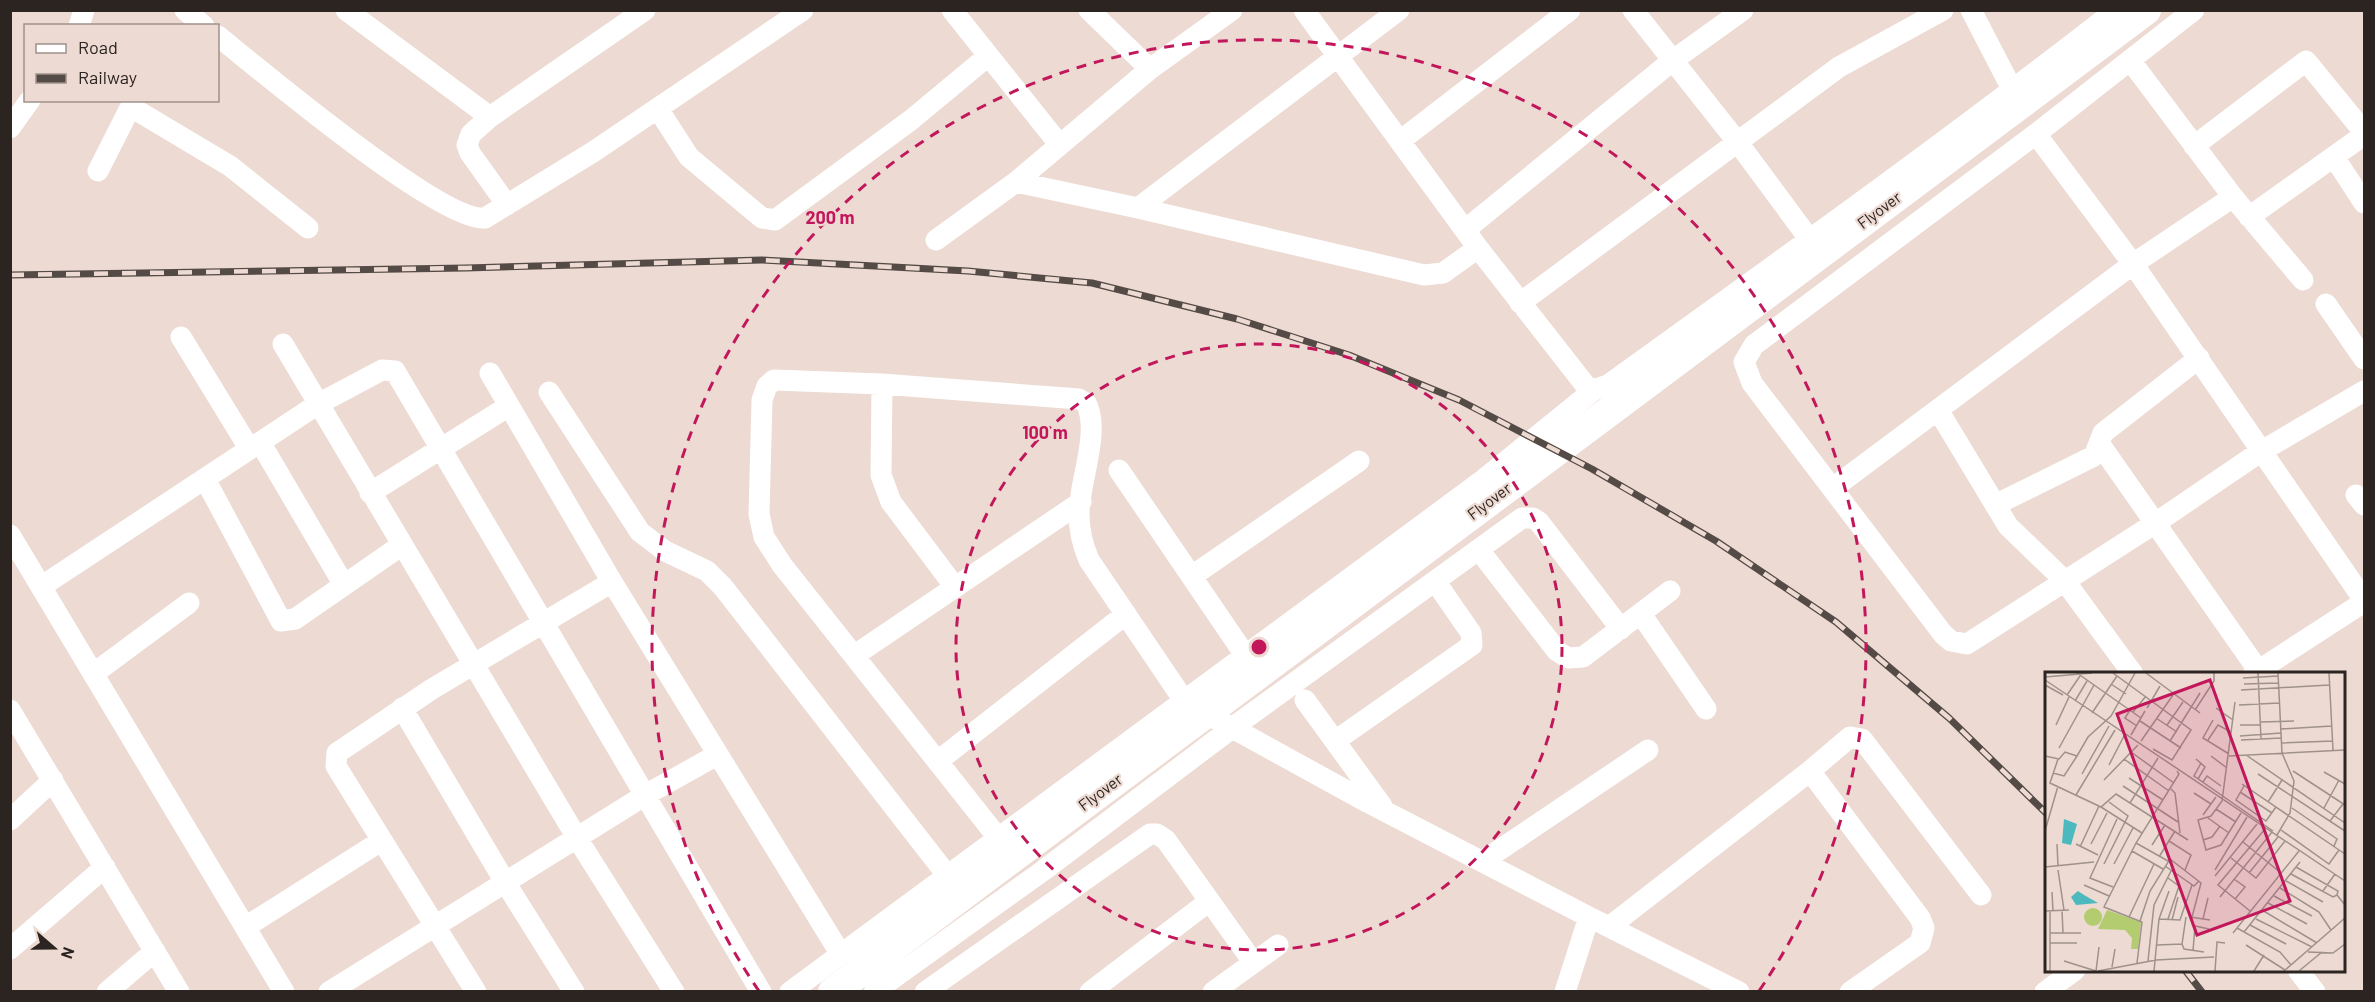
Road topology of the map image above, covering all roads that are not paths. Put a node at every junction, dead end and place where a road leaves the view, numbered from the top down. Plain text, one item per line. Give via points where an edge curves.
1 (184, 10) edge
2 (346, 10) edge
3 (645, 10) edge
4 (803, 10) edge
5 (952, 10) edge
6 (1089, 10) edge
7 (1232, 10) edge
8 (1304, 10) edge
9 (1400, 10) edge
10 (1570, 10) edge
11 (1633, 10) edge
12 (1743, 10) edge
13 (1943, 10) edge
14 (1971, 10) edge
15 (2116, 10) edge
16 (2146, 10) edge
17 (2194, 10) edge
18 (176, 24) edge
19 (202, 24) edge
20 (219, 37) edge
21 (988, 56) junction
22 (1338, 56) junction
23 (2130, 60) junction
24 (1672, 61) junction
25 (1150, 69) junction
26 (2013, 91) junction
27 (29, 102) edge
28 (133, 104) edge
29 (658, 108) junction
30 (490, 117) junction
31 (10, 128) edge
32 (2036, 134) junction
33 (2364, 134) edge
34 (1400, 141) junction
35 (1059, 144) junction
36 (1739, 144) junction
37 (2194, 146) junction
38 (2334, 157) junction
39 (98, 171) dead end
40 (1016, 182) junction
41 (2233, 197) junction
42 (2364, 203) edge
43 (507, 205) junction
44 (1138, 208) junction
45 (2248, 217) junction
46 (308, 228) dead end
47 (1465, 230) junction
48 (936, 240) dead end
49 (1810, 240) junction
50 (1478, 248) junction
51 (2133, 264) junction
52 (2302, 280) dead end
53 (1730, 297) junction
54 (1520, 303) junction
55 (2326, 304) dead end
56 (181, 337) dead end
57 (283, 344) dead end
58 (1754, 345) junction
59 (2199, 358) junction
60 (2364, 359) edge
61 (490, 373) dead end
62 (882, 384) junction
63 (1594, 390) junction
64 (2364, 391) edge
65 (549, 392) dead end
66 (318, 404) junction
67 (509, 406) junction
68 (1938, 410) junction
69 (2099, 443) junction
70 (255, 445) junction
71 (442, 448) junction
72 (2260, 452) junction
73 (1359, 461) dead end
74 (1119, 470) dead end
75 (205, 479) junction
76 (1833, 488) junction
77 (370, 493) junction
78 (1081, 502) junction
79 (1995, 505) junction
80 (2157, 522) junction
81 (10, 535) edge
82 (402, 546) junction
83 (1479, 550) junction
84 (1192, 576) junction
85 (2064, 580) junction
86 (1436, 581) junction
87 (612, 582) junction
88 (344, 585) junction
89 (42, 586) junction
90 (955, 587) junction
91 (1670, 591) dead end
92 (2364, 601) edge
93 (189, 603) dead end
94 (1126, 614) junction
95 (1641, 614) junction
96 (544, 624) junction
97 (1621, 629) junction
98 (855, 655) junction
99 (1245, 655) junction
100 (474, 664) junction
101 (2132, 672) edge
102 (2256, 672) edge
103 (93, 674) junction
104 (1305, 700) dead end
105 (1185, 702) junction
106 (402, 708) junction
107 (10, 710) edge
108 (1706, 710) dead end
109 (1232, 728) junction
110 (1335, 741) junction
111 (1648, 750) dead end
112 (717, 755) junction
113 (938, 761) junction
114 (1810, 771) junction
115 (53, 780) junction
116 (647, 794) junction
117 (1385, 811) junction
118 (10, 820) edge
119 (577, 838) junction
120 (999, 839) junction
121 (381, 841) junction
122 (1483, 861) junction
123 (105, 867) junction
124 (947, 874) junction
125 (505, 882) junction
126 (1981, 895) dead end
127 (1208, 902) junction
128 (1589, 917) junction
129 (247, 926) junction
130 (433, 926) junction
131 (1609, 927) junction
132 (1278, 945) dead end
133 (10, 949) edge
134 (155, 951) junction
135 (840, 953) junction
136 (1254, 962) junction
137 (2072, 972) edge
138 (2300, 972) edge
139 (107, 992) edge
140 (179, 992) edge
141 (284, 992) edge
142 (329, 992) edge
143 (476, 992) edge
144 (574, 992) edge
145 (674, 992) edge
146 (761, 992) edge
147 (790, 992) edge
148 (833, 992) edge
149 (874, 992) edge
150 (925, 992) edge
151 (1090, 992) edge
152 (1213, 992) edge
153 (1565, 992) edge
154 (1739, 992) edge
155 (1850, 992) edge
156 (2045, 992) edge
157 (2315, 992) edge

1 - 18 street
1 - 19 street
2 - 30 street
3 - 30 street
4 - 29 street
5 - 21 street
6 - 25 street
7 - 25 street
8 - 22 street
9 - 22 street
10 - 34 street
11 - 24 street
12 - 24 street
13 - 36 street via 1839,67
14 - 26 street
15 - 26 street
16 - 148 main road, Flyover
17 - 23 street
20 - 43 street via 364,151 456,211 477,219
21 - 29 street via 911,120 776,220 762,218 696,165
21 - 35 street
22 - 34 street
22 - 44 street
23 - 32 street
23 - 37 street
24 - 36 street
24 - 47 street
25 - 35 street
26 - 49 street
27 - 31 street
28 - 39 street
28 - 46 street via 230,166
29 - 43 street
30 - 43 street via 471,134 467,146
32 - 51 street
32 - 58 street
33 - 37 street via 2306,61
33 - 38 street
34 - 47 street
35 - 40 street
36 - 49 street
36 - 54 street
37 - 41 street
38 - 42 street
38 - 45 street
40 - 44 street
40 - 48 street
41 - 45 street
41 - 51 street
44 - 50 street via 1424,275 1443,273
45 - 52 street
47 - 50 street
49 - 53 street
50 - 54 street
51 - 59 street
51 - 68 street
53 - 58 street
53 - 63 street via 1608,385
54 - 63 street via 1586,386
55 - 60 street
56 - 70 street
57 - 66 street
58 - 76 street via 1744,362 1752,383
59 - 69 street via 2103,434
59 - 72 street
61 - 67 street
62 - 78 street via 1079,399 1086,403 1092,421
62 - 90 street via 880,475 891,502
62 - 98 street via 774,381 767,386 762,400 759,514 764,537
63 - 99 street via 1483,480
64 - 72 street
65 - 124 street via 640,532 665,552 707,571 723,587
66 - 70 street
66 - 71 street via 390,369 399,375
66 - 77 street
67 - 71 street
67 - 87 street
68 - 76 street
68 - 79 street
69 - 79 street via 2094,456
69 - 80 street
70 - 75 street
70 - 88 street
71 - 77 street
71 - 96 street
72 - 80 street
72 - 92 street
73 - 84 street
74 - 84 street
75 - 88 street via 281,621 296,619
75 - 89 street
76 - 85 street via 1943,634 1958,644 1978,639
77 - 82 street
78 - 90 street
78 - 94 street via 1083,546
79 - 85 street via 2008,526
80 - 85 street
80 - 102 street
81 - 89 street
82 - 88 street
82 - 100 street
83 - 86 street
83 - 97 street via 1561,656 1583,657
83 - 97 street via 1522,518 1533,518
84 - 99 street
85 - 101 street
86 - 109 street
86 - 110 street via 1471,633 1472,645
87 - 96 street
87 - 112 street
89 - 103 street
90 - 98 street
91 - 95 street
92 - 102 street
93 - 103 street
94 - 105 street
94 - 113 street
95 - 97 street
95 - 108 street
96 - 100 street
96 - 116 street
98 - 113 street
99 - 105 street
100 - 106 street
100 - 119 street
103 - 129 street
104 - 110 street
105 - 109 street
105 - 120 street
106 - 121 street via 342,747 336,759 336,766
106 - 125 street
107 - 115 street
109 - 117 street
109 - 149 street
110 - 117 street
111 - 122 street
112 - 116 street
112 - 135 street
113 - 120 street
114 - 126 street via 1842,741 1850,737 1862,739
114 - 131 street
114 - 155 street via 1924,927 1920,943
115 - 118 street
115 - 123 street
116 - 119 street
116 - 146 street
117 - 122 street
119 - 125 street
119 - 145 street
120 - 124 street
121 - 129 street
121 - 130 street
122 - 128 street
123 - 133 street
123 - 134 street
124 - 135 street
125 - 130 street
125 - 144 street
127 - 136 street
127 - 150 street via 1166,840 1150,834
127 - 151 street
128 - 131 street
128 - 153 street
129 - 141 street
130 - 142 street
130 - 143 street
131 - 154 street
132 - 136 street
134 - 139 street
134 - 140 street
135 - 147 street
136 - 152 street
137 - 156 street
138 - 157 street

